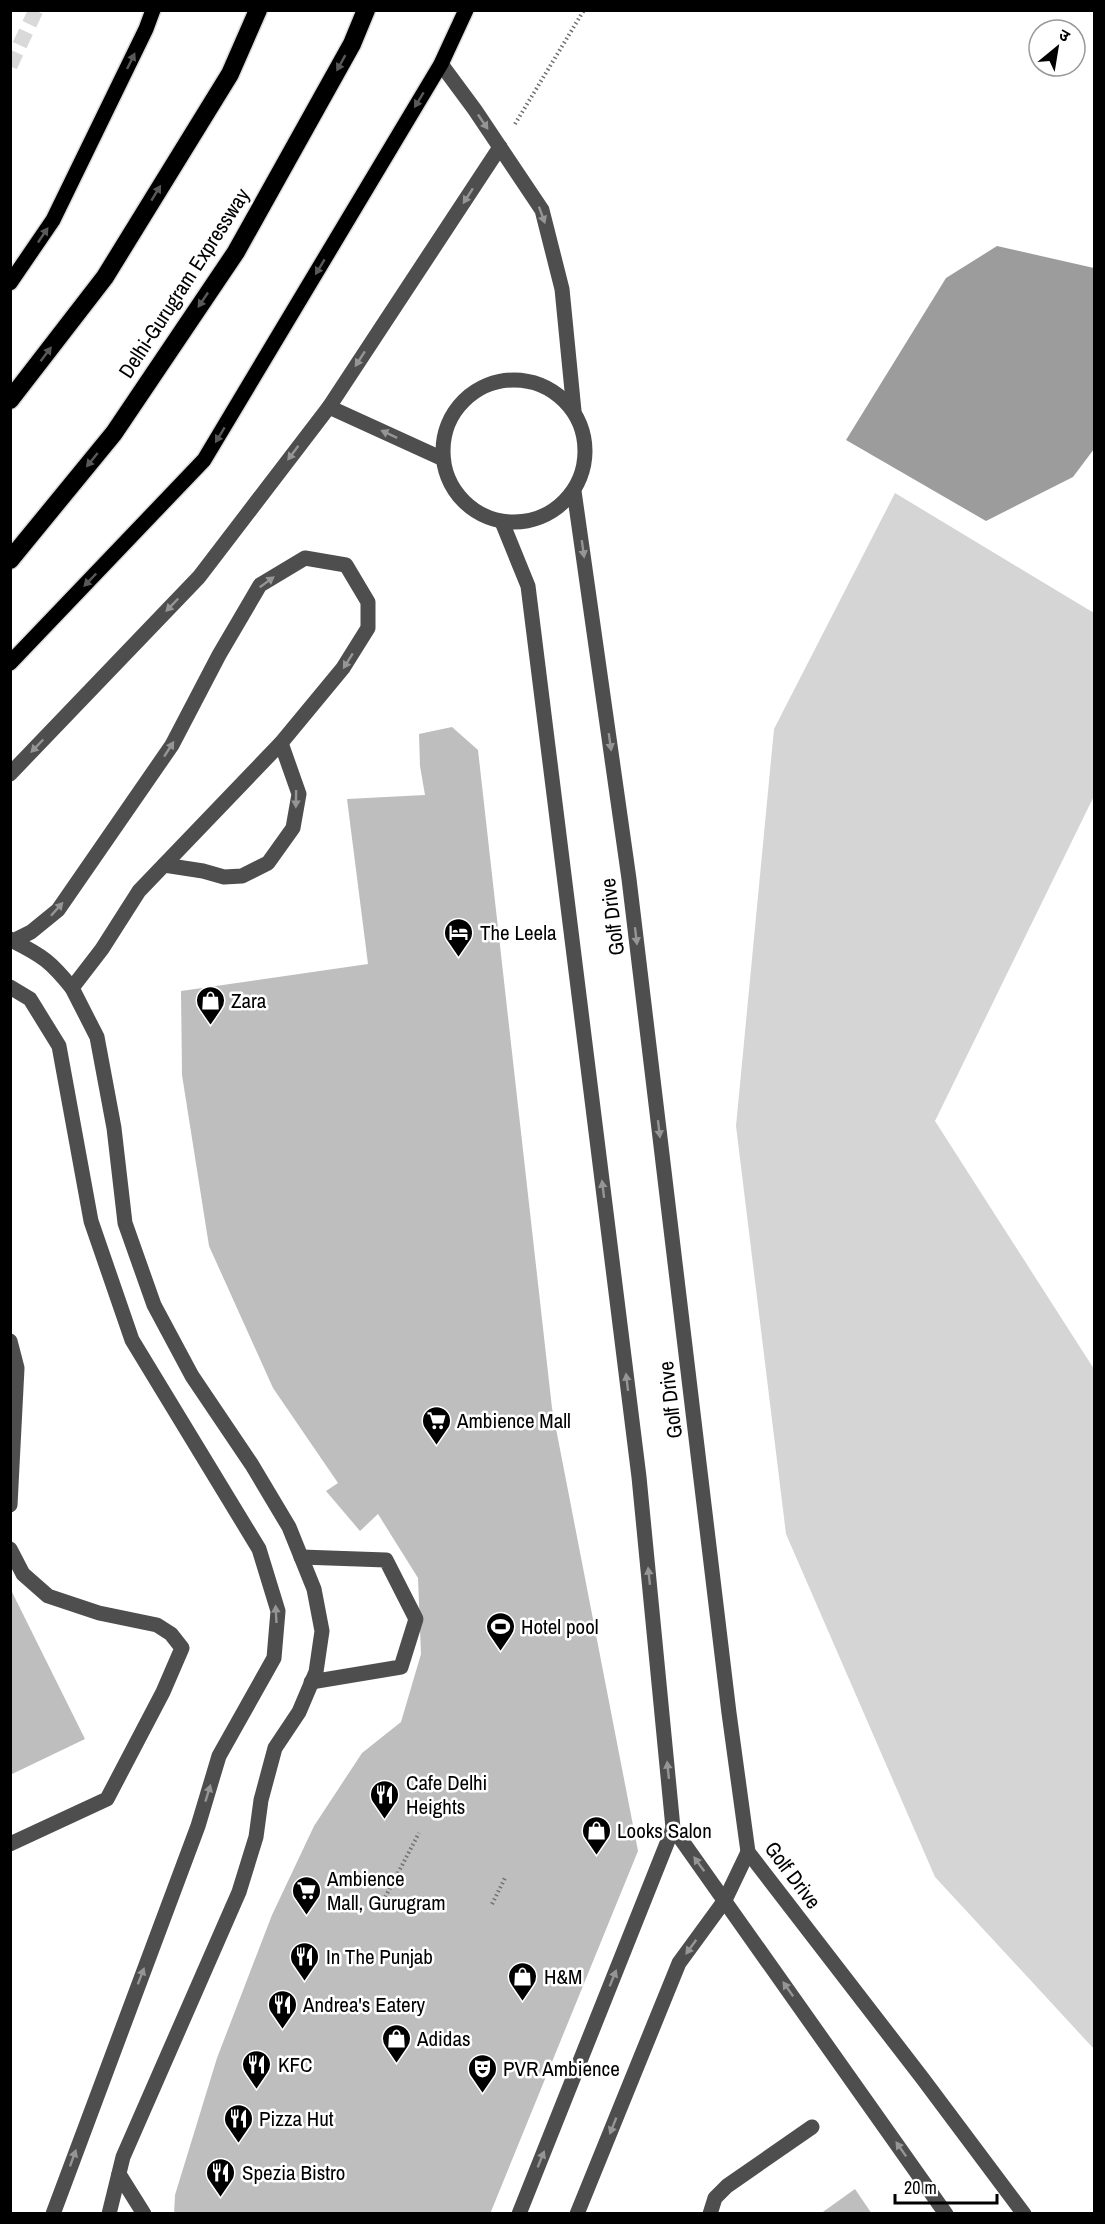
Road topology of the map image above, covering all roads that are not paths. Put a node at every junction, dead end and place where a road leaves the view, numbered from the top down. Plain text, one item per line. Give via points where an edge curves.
1 (153, 10) edge
2 (258, 10) edge
3 (366, 10) edge
4 (466, 10) edge
5 (441, 64) junction
6 (500, 147) junction
7 (10, 284) edge
8 (10, 400) edge
9 (329, 406) junction
10 (574, 411) junction
11 (443, 459) junction
12 (574, 491) junction
13 (502, 522) junction
14 (10, 560) edge
15 (10, 663) edge
16 (281, 743) junction
17 (10, 774) edge
18 (164, 865) junction
19 (12, 940) edge
20 (10, 987) edge
21 (72, 988) junction
22 (10, 1341) edge
23 (10, 1504) edge
24 (10, 1549) edge
25 (301, 1557) junction
26 (311, 1683) junction
27 (674, 1828) junction
28 (10, 1844) edge
29 (748, 1852) junction
30 (725, 1900) junction
31 (812, 2127) dead end
32 (119, 2174) junction
33 (53, 2214) edge
34 (109, 2214) edge
35 (144, 2214) edge
36 (519, 2214) edge
37 (577, 2214) edge
38 (710, 2214) edge
39 (946, 2214) edge
40 (1024, 2214) edge

7 -> 1 main road via 53,220
8 -> 2 highway via 105,277 230,74
3 -> 14 highway, Delhi-Gurugram Expressway via 352,44 236,252 114,433
4 - 5 main road
5 -> 6 street
5 -> 15 main road via 204,460
6 -> 9 street
6 -> 10 street via 542,210 562,290
11 -> 9 street
9 -> 17 street via 199,576
10 - 11 street via 560,395 521,379 480,388 463,400 451,417 443,438
10 - 12 street via 587,451
11 - 13 street via 449,481 462,500 480,514
12 - 13 street via 555,511 529,522
12 -> 29 street, Golf Drive via 629,879
27 -> 13 street, Golf Drive via 639,1477 528,586
16 - 18 street
16 -> 18 street via 299,794 293,828 268,863 242,876 224,877
19 -> 16 street via 31,932 58,910 172,746 260,585 305,558 346,565 369,602 368,628 343,668
18 - 21 street via 139,891
19 - 21 street via 51,963
33 -> 20 street via 198,1826 219,1756 274,1658 278,1611 260,1549 132,1340 91,1221 59,1046 30,999
21 - 25 street via 97,1037 114,1128 125,1223 154,1305 192,1376 289,1527
22 - 23 street via 16,1368
24 - 28 street via 22,1574 48,1596 99,1613 157,1625 182,1648 107,1799
25 - 26 street via 314,1589 322,1631
25 - 26 street via 386,1560 416,1619 401,1667
26 - 32 street via 299,1712 275,1748 256,1837 239,1892
30 -> 27 street, Golf Drive
36 -> 27 street
29 - 30 street
29 - 40 street, Golf Drive
30 -> 37 street via 680,1963
39 -> 30 street, Golf Drive
31 - 38 street via 727,2186 715,2198
32 - 34 street
32 - 35 street

